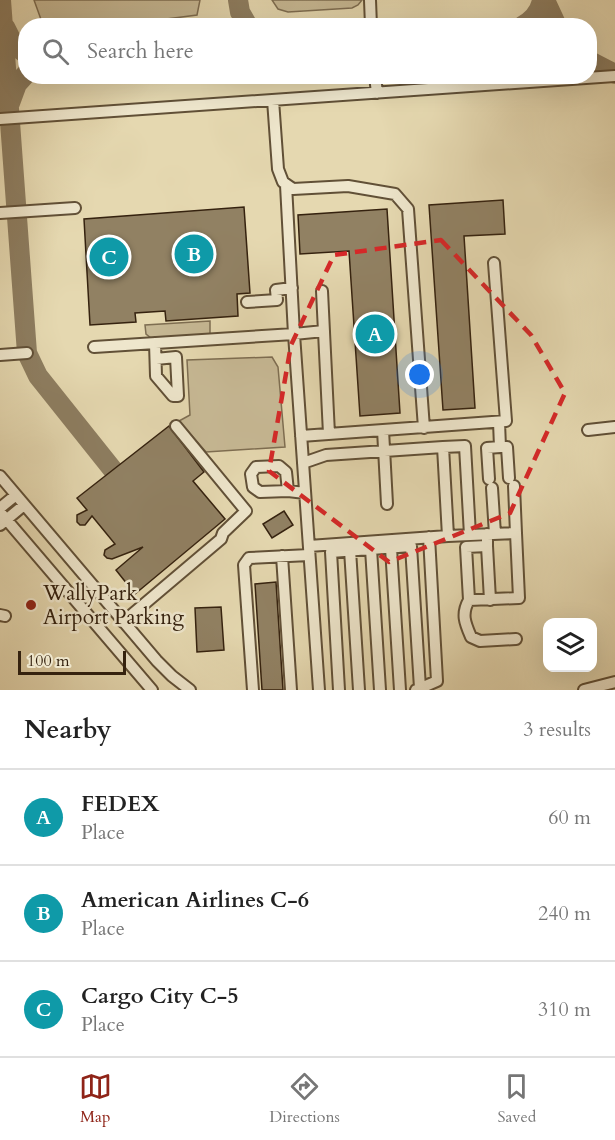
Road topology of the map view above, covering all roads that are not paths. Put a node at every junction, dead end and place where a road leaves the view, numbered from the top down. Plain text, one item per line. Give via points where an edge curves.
1 (370, 0) edge
2 (371, 18) edge
3 (615, 76) edge
4 (597, 77) edge
5 (376, 84) edge
6 (503, 84) edge
7 (377, 93) junction
8 (273, 100) junction
9 (0, 118) edge
10 (286, 185) junction
11 (75, 208) dead end
12 (0, 213) edge
13 (494, 263) dead end
14 (292, 288) junction
15 (322, 291) dead end
16 (247, 302) dead end
17 (324, 331) junction
18 (294, 334) junction
19 (155, 343) junction
20 (94, 347) dead end
21 (27, 353) dead end
22 (0, 355) edge
23 (156, 359) dead end
24 (499, 422) junction
25 (176, 426) dead end
26 (615, 427) edge
27 (424, 428) junction
28 (383, 430) junction
29 (588, 430) dead end
30 (329, 434) junction
31 (301, 436) junction
32 (443, 447) junction
33 (500, 447) junction
34 (384, 451) junction
35 (303, 464) junction
36 (0, 476) edge
37 (288, 491) dead end
38 (305, 493) junction
39 (16, 495) junction
40 (387, 504) dead end
41 (24, 505) junction
42 (2, 516) edge
43 (516, 533) junction
44 (470, 535) junction
45 (448, 536) junction
46 (429, 537) junction
47 (490, 538) junction
48 (391, 548) junction
49 (371, 549) junction
50 (309, 550) junction
51 (350, 550) junction
52 (282, 556) junction
53 (469, 600) junction
54 (490, 600) junction
55 (123, 622) junction
56 (516, 639) dead end
57 (615, 681) edge
58 (418, 689) edge
59 (152, 690) edge
60 (190, 690) edge
61 (253, 690) edge
62 (291, 690) edge
63 (318, 690) edge
64 (339, 690) edge
65 (359, 690) edge
66 (380, 690) edge
67 (400, 690) edge
68 (584, 690) edge

1 - 2 street
3 - 4 street
5 - 7 street
6 - 7 street
7 - 8 street
8 - 9 street
8 - 10 street via 278,169
10 - 14 street
10 - 27 street via 298,189 348,186 395,194 408,209
11 - 12 street
13 - 24 street via 506,421
14 - 16 street via 276,290 277,300
14 - 18 street
15 - 17 street
17 - 18 street
17 - 30 street
18 - 19 street
18 - 31 street
19 - 20 street
19 - 23 street
21 - 22 street
24 - 27 street
24 - 33 street
25 - 55 street via 246,511 221,539
26 - 29 street
27 - 28 street
28 - 30 street
28 - 34 street
30 - 31 street
31 - 35 street
32 - 34 street
32 - 44 street via 465,446
32 - 45 street
33 - 43 street via 507,447
33 - 47 street via 487,448
34 - 35 street via 326,454
34 - 40 street
35 - 38 street
36 - 39 street
37 - 38 street
38 - 50 street
39 - 41 street
39 - 42 street
41 - 42 street
41 - 55 street
42 - 59 street
43 - 47 street
43 - 54 street via 519,598
44 - 45 street
44 - 47 street
45 - 46 street
46 - 50 street
46 - 58 street via 436,681
47 - 53 street via 466,547
47 - 54 street
48 - 49 street
48 - 58 street via 411,546
48 - 67 street
49 - 51 street
49 - 66 street
50 - 52 street
50 - 63 street
51 - 64 street via 330,552
51 - 65 street
52 - 61 street via 249,558 244,565
52 - 62 street
53 - 54 street
53 - 56 street via 463,619 471,637 480,642
55 - 60 street via 164,669
57 - 68 street

